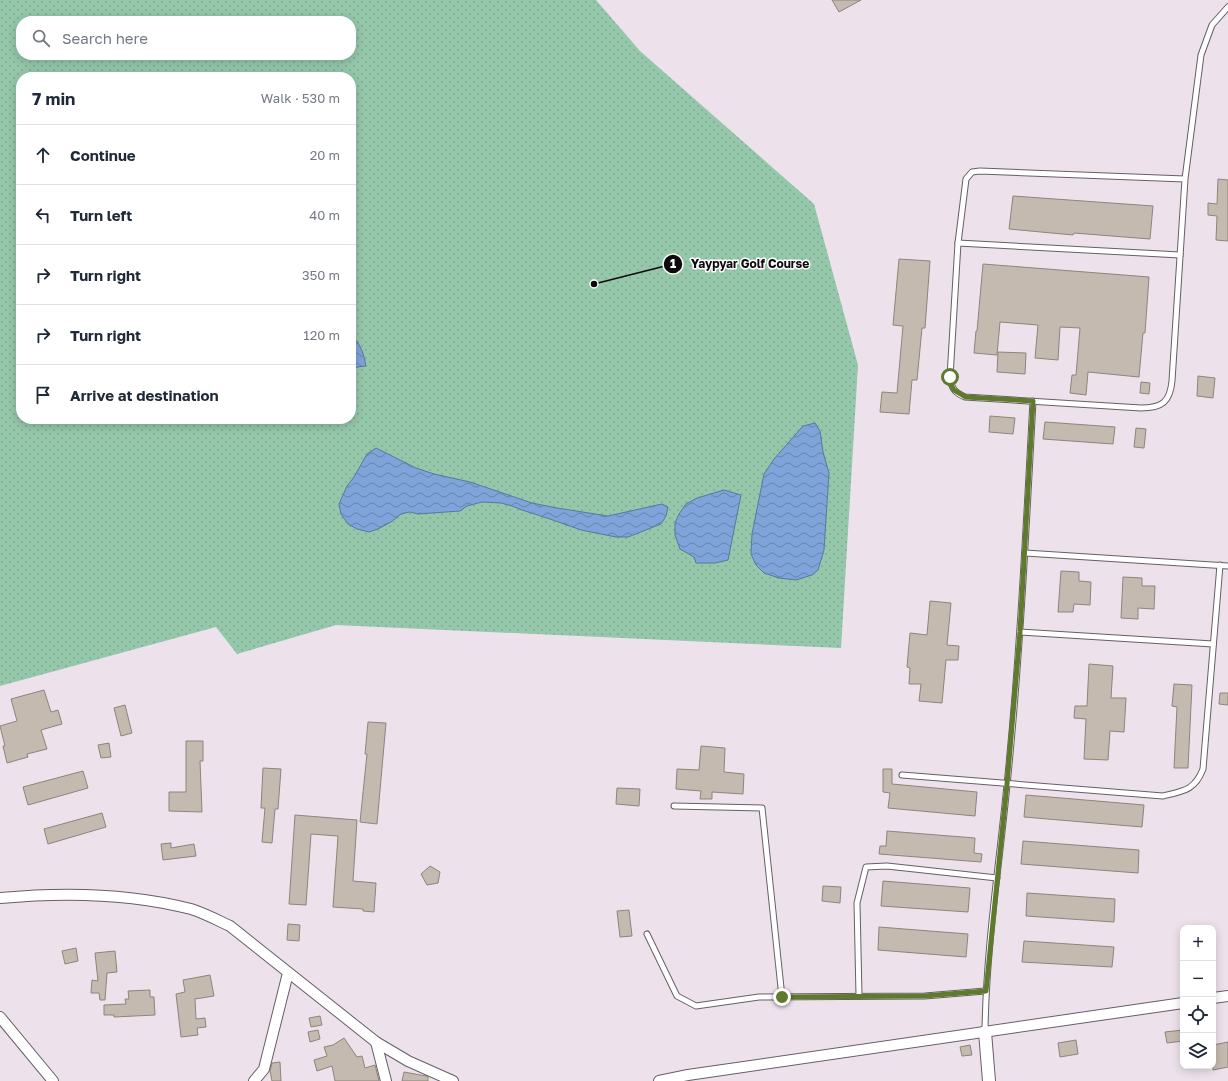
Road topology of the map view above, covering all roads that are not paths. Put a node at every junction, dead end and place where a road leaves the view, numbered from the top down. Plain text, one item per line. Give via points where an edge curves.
1 (1228, 7) edge
2 (1185, 179) junction
3 (958, 243) junction
4 (1180, 255) junction
5 (1033, 401) junction
6 (1025, 553) junction
7 (1220, 565) junction
8 (1228, 566) edge
9 (1020, 632) junction
10 (1213, 644) junction
11 (902, 775) dead end
12 (1007, 784) junction
13 (674, 806) dead end
14 (997, 878) junction
15 (0, 898) edge
16 (647, 934) dead end
17 (288, 973) junction
18 (986, 991) junction
19 (858, 996) junction
20 (1228, 996) edge
21 (782, 997) junction
22 (1216, 998) edge
23 (1180, 1003) edge
24 (0, 1017) edge
25 (985, 1032) junction
26 (376, 1042) junction
27 (689, 1078) edge
28 (53, 1081) edge
29 (254, 1081) edge
30 (386, 1081) edge
31 (453, 1081) edge
32 (659, 1081) edge
33 (989, 1081) edge

1 - 2 lane via 1212,25 1201,55
2 - 3 lane via 972,172 966,179
2 - 4 lane
3 - 4 lane
3 - 5 lane via 951,385 954,390 966,397
4 - 5 lane via 1172,381 1167,400 1160,406 1141,408
5 - 6 lane
6 - 7 lane
6 - 9 lane
7 - 8 lane
7 - 10 lane
9 - 10 lane
9 - 12 lane
10 - 12 lane via 1203,769 1199,779 1186,791 1163,796
11 - 12 lane
12 - 14 lane
13 - 21 lane via 762,808
14 - 18 lane
14 - 19 lane via 887,866 866,867 857,903
15 - 17 street via 34,894 90,894 192,909 230,926
16 - 21 lane via 677,996 696,1006 759,997
17 - 26 street
17 - 29 street via 264,1069
18 - 19 lane via 924,996
18 - 25 lane
19 - 21 lane
20 - 22 street
23 - 25 street
24 - 28 street
25 - 27 street
25 - 33 street
26 - 30 street
26 - 31 street via 408,1061
27 - 32 street

